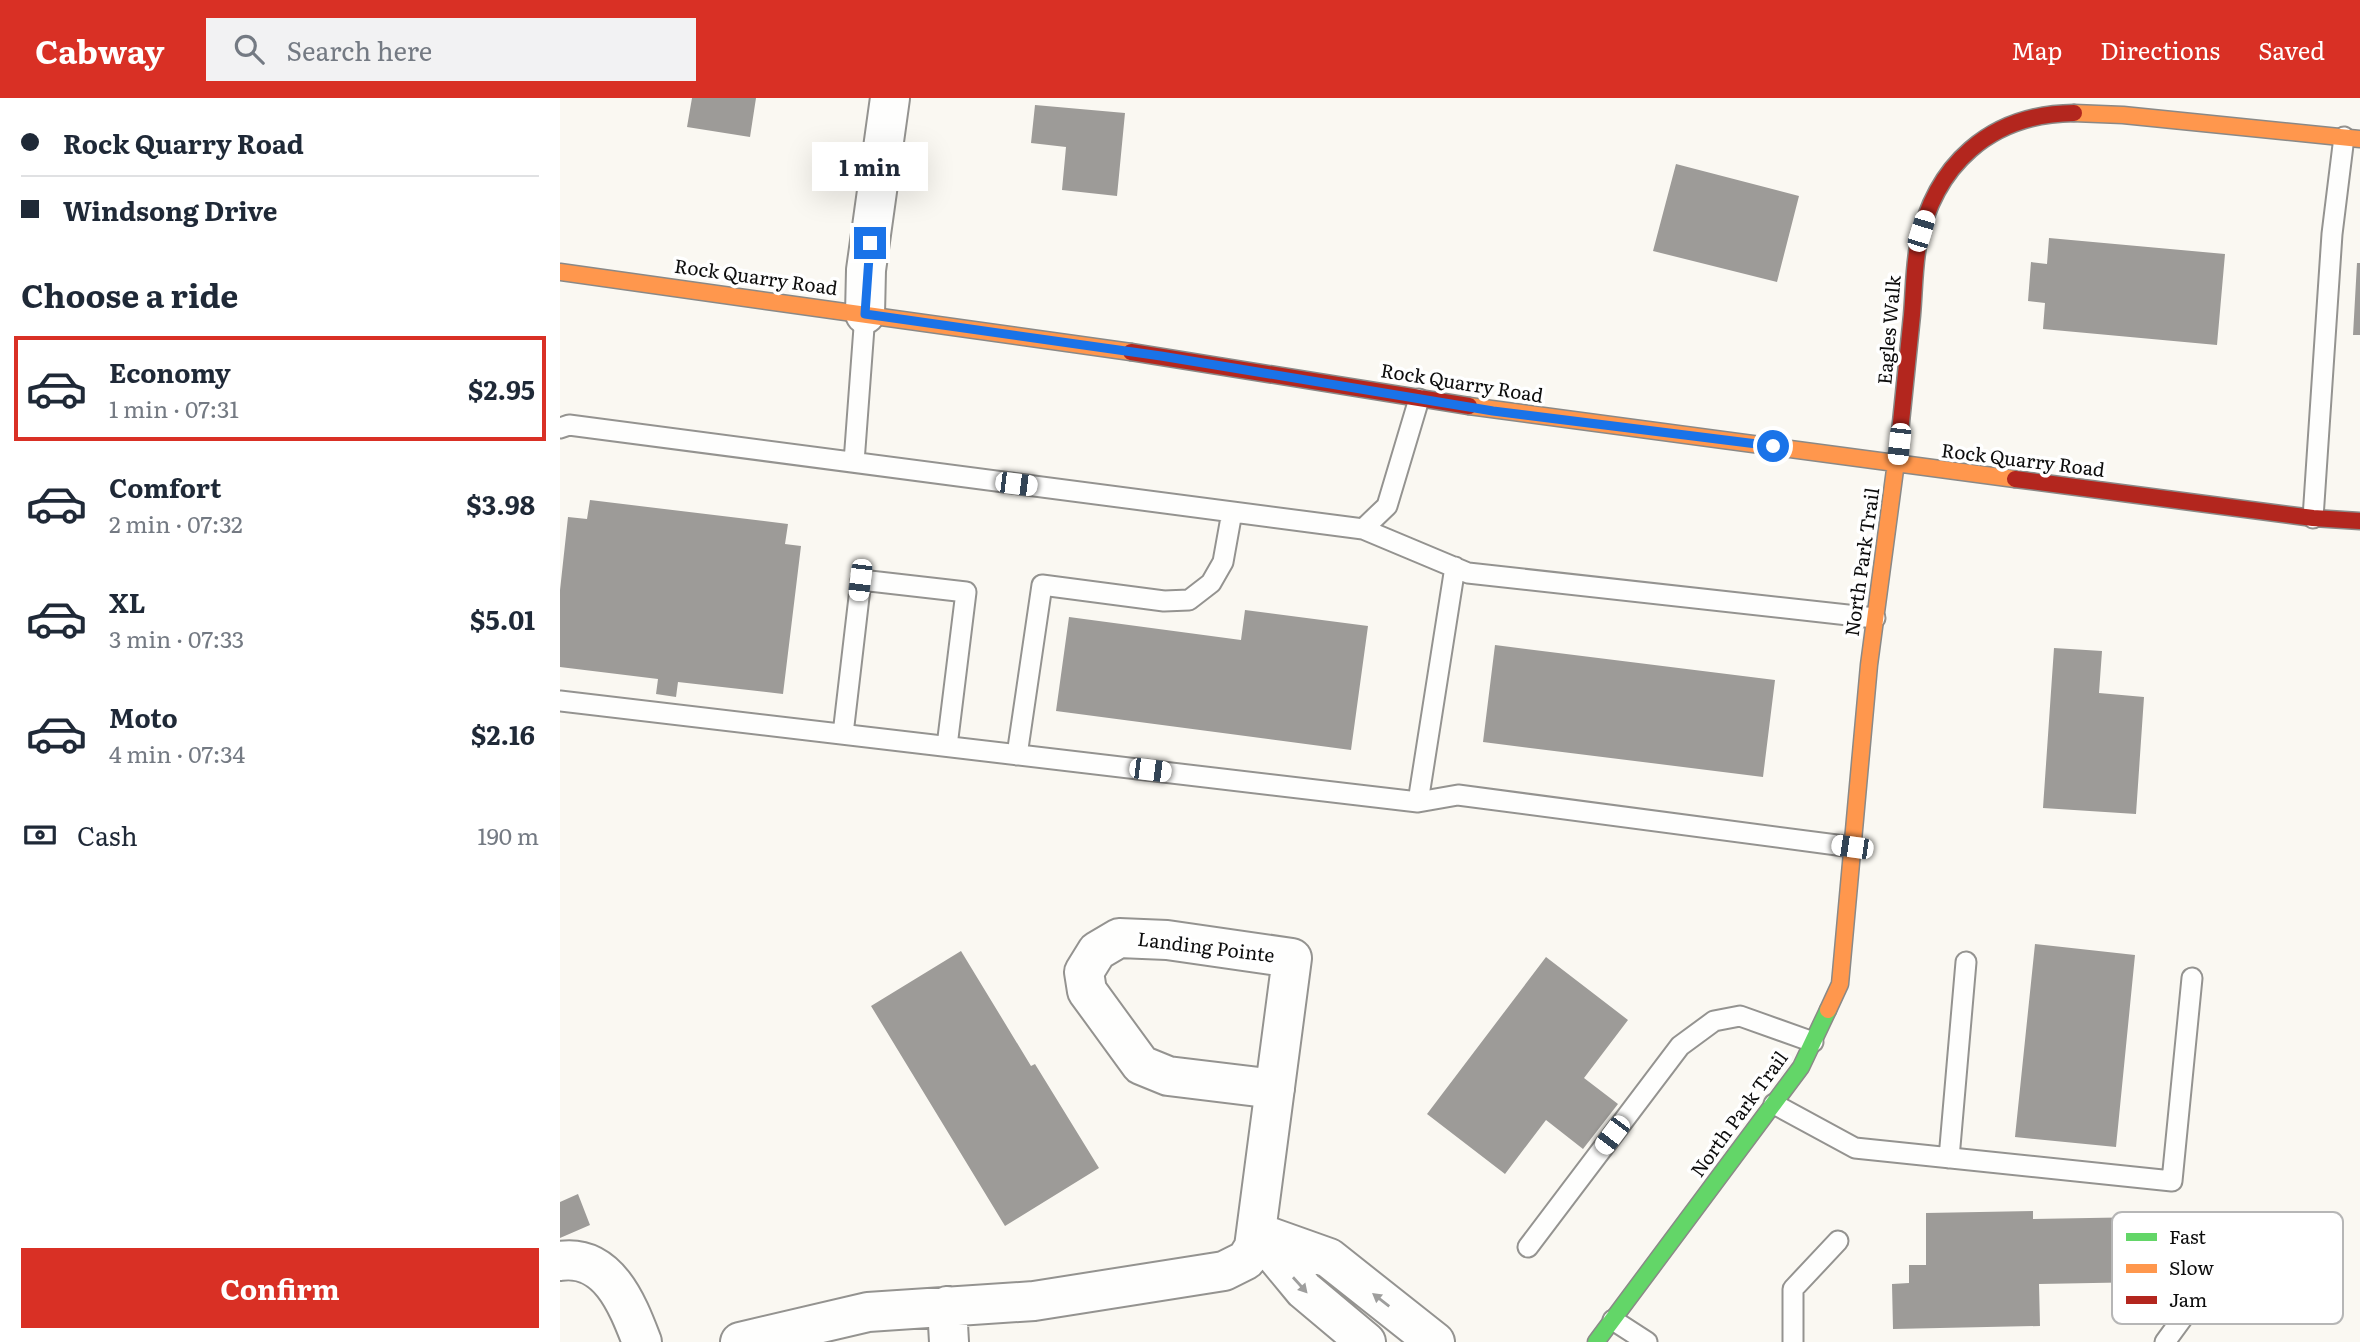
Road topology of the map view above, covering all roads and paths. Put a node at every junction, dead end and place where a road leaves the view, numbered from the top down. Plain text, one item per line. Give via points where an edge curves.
1 (890, 98) edge
2 (2352, 138) edge
3 (560, 272) edge
4 (865, 314) junction
5 (1419, 398) junction
6 (560, 428) edge
7 (853, 462) junction
8 (1897, 466) junction
9 (1232, 512) junction
10 (2313, 518) junction
11 (2360, 521) edge
12 (1363, 529) junction
13 (1455, 567) junction
14 (1875, 618) junction
15 (560, 701) edge
16 (843, 734) junction
17 (947, 747) junction
18 (1017, 755) junction
19 (1418, 802) junction
20 (1852, 847) junction
21 (1966, 962) dead end
22 (2192, 978) dead end
23 (1813, 1042) junction
24 (1275, 1089) junction
25 (1774, 1104) junction
26 (1949, 1158) junction
27 (1256, 1232) junction
28 (1838, 1241) dead end
29 (1528, 1247) dead end
30 (560, 1261) edge
31 (1612, 1321) junction
32 (948, 1324) edge
33 (2178, 1324) edge
34 (642, 1342) edge
35 (740, 1342) edge
36 (1366, 1342) edge
37 (1435, 1342) edge
38 (1597, 1342) edge
39 (1647, 1342) edge
40 (1793, 1342) edge
41 (2165, 1342) edge

1 - 4 street via 866,270
2 - 8 street, Eagles Walk via 2113,115 2049,117 1994,132 1950,171 1921,231
2 - 10 lane via 2332,234
3 - 4 street, Rock Quarry Road
4 - 5 street, Rock Quarry Road
4 - 7 lane
5 - 8 street, Rock Quarry Road
5 - 12 lane via 1387,506
6 - 7 lane via 569,425
7 - 9 lane
8 - 10 street, Rock Quarry Road
8 - 14 street, North Park Trail
9 - 12 lane
9 - 18 lane via 1223,562 1210,583 1189,600 1164,601 1042,585
10 - 11 street, Rock Quarry Road
12 - 13 lane
13 - 14 lane via 1468,573
13 - 19 lane
14 - 20 street, North Park Trail
15 - 16 lane
16 - 17 lane
16 - 17 lane via 860,580 966,592
17 - 18 lane
18 - 19 lane
19 - 20 lane via 1458,795
20 - 23 street, North Park Trail via 1840,985
21 - 26 lane
22 - 26 lane via 2172,1181
23 - 25 street, North Park Trail
23 - 29 lane via 1740,1016 1714,1020 1680,1046
24 - 24 street, Landing Pointe via 1168,1076 1141,1065 1087,991 1084,972 1089,961 1106,944 1131,938 1293,958
24 - 27 street, Landing Pointe
25 - 26 lane via 1854,1148
25 - 31 street, North Park Trail
27 - 32 street, Landing Pointe via 1251,1255 1224,1271 1061,1298
27 -> 36 street via 1304,1290
37 -> 27 street via 1329,1258
28 - 40 lane via 1793,1289
30 - 34 street via 582,1262 611,1279
31 - 38 street, North Park Trail
31 - 39 lane
32 - 35 street, Landing Pointe via 868,1312
33 - 41 lane

